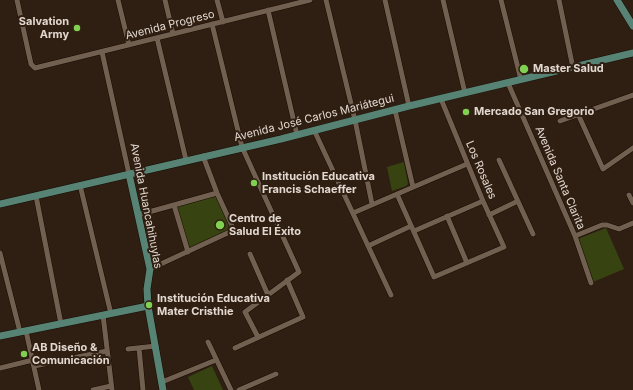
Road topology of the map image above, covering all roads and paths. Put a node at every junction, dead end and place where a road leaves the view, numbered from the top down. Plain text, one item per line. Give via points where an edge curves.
1 (17, 0) edge
2 (118, 0) edge
3 (165, 0) edge
4 (217, 0) edge
5 (310, 0) edge
6 (326, 0) edge
7 (385, 0) edge
8 (443, 0) edge
9 (501, 0) edge
10 (559, 0) edge
11 (617, 0) edge
12 (268, 10) junction
13 (630, 15) edge
14 (223, 22) junction
15 (212, 24) junction
16 (633, 26) edge
17 (173, 34) junction
18 (157, 38) junction
19 (129, 45) junction
20 (102, 52) junction
21 (633, 54) edge
22 (573, 68) junction
23 (520, 80) junction
24 (508, 83) junction
25 (465, 93) junction
26 (633, 95) edge
27 (440, 100) junction
28 (409, 106) junction
29 (395, 110) junction
30 (578, 114) junction
31 (355, 120) junction
32 (560, 121) dead end
33 (314, 130) junction
34 (297, 135) junction
35 (242, 148) junction
36 (633, 148) edge
37 (203, 156) junction
38 (186, 160) junction
39 (499, 160) dead end
40 (467, 164) junction
41 (129, 174) junction
42 (80, 185) junction
43 (413, 187) junction
44 (217, 193) junction
45 (397, 194) junction
46 (629, 195) dead end
47 (36, 196) junction
48 (483, 201) junction
49 (518, 202) junction
50 (633, 203) edge
51 (0, 204) edge
52 (372, 204) junction
53 (174, 205) junction
54 (353, 213) junction
55 (138, 215) junction
56 (489, 215) junction
57 (447, 216) junction
58 (633, 223) edge
59 (412, 228) junction
60 (533, 234) dead end
61 (574, 236) junction
62 (368, 246) junction
63 (188, 252) junction
64 (0, 253) edge
65 (250, 254) dead end
66 (467, 263) junction
67 (150, 270) junction
68 (288, 280) junction
69 (591, 282) dead end
70 (268, 295) junction
71 (391, 295) dead end
72 (148, 306) junction
73 (107, 314) junction
74 (61, 324) junction
75 (23, 331) junction
76 (0, 336) edge
77 (258, 337) junction
78 (208, 342) dead end
79 (156, 346) junction
80 (128, 348) dead end
81 (139, 348) junction
82 (235, 348) dead end
83 (107, 351) junction
84 (216, 360) junction
85 (33, 363) junction
86 (0, 368) edge
87 (276, 374) dead end
88 (163, 386) edge
89 (112, 388) edge
90 (39, 390) edge
91 (93, 390) edge
92 (143, 390) edge
93 (231, 390) edge
94 (239, 390) edge

1 - 20 street, Avenida Progreso via 31,64 35,68
2 - 19 street
3 - 17 street
4 - 14 street
5 - 12 street, Avenida Progreso
6 - 31 street
7 - 28 street
8 - 25 street
9 - 23 street
10 - 22 street
11 - 13 street
12 - 14 street, Avenida Progreso
12 - 34 street
13 - 16 street
14 - 15 street, Avenida Progreso
15 - 17 street, Avenida Progreso
15 - 35 street
17 - 18 street, Avenida Progreso
18 - 19 street, Avenida Progreso
18 - 38 street
19 - 20 street, Avenida Progreso
20 - 41 street, Avenida Huancahihuylas
21 - 22 street, Avenida José Carlos Mariátegui
22 - 23 street, Avenida José Carlos Mariátegui
23 - 24 street, Avenida José Carlos Mariátegui
24 - 25 street, Avenida José Carlos Mariátegui
24 - 61 street, Avenida Santa Clarita
25 - 27 street, Avenida José Carlos Mariátegui
26 - 30 street
27 - 28 street, Avenida José Carlos Mariátegui
27 - 40 street, Los Rosales
28 - 29 street, Avenida José Carlos Mariátegui
29 - 31 street, Avenida José Carlos Mariátegui
29 - 43 street
30 - 32 street
30 - 36 street via 603,169
31 - 33 street, Avenida José Carlos Mariátegui
31 - 52 street
33 - 34 street, Avenida José Carlos Mariátegui
33 - 54 street
34 - 35 street, Avenida José Carlos Mariátegui
35 - 37 street, Avenida José Carlos Mariátegui
35 - 68 street via 298,272
37 - 38 street, Avenida José Carlos Mariátegui
37 - 44 street
38 - 41 street, Avenida José Carlos Mariátegui
39 - 49 street
40 - 43 street
40 - 48 street, Los Rosales
41 - 42 street, Avenida José Carlos Mariátegui
41 - 55 street, Avenida Huancahihuylas
42 - 47 street, Avenida José Carlos Mariátegui
42 - 73 street
43 - 45 street
44 - 53 street
44 - 63 street via 234,230
45 - 52 street
45 - 59 street
46 - 50 street
47 - 51 street, Avenida José Carlos Mariátegui
47 - 74 street
48 - 56 street, Los Rosales
48 - 57 street
49 - 56 street
49 - 60 street
52 - 54 street
53 - 55 street
53 - 63 street
54 - 62 street
55 - 67 street, Avenida Huancahihuylas
56 - 66 street, Los Rosales via 504,247
57 - 59 street
57 - 66 street
58 - 61 street via 619,229 602,226
59 - 62 street
59 - 66 street via 434,277
61 - 69 street, Avenida Santa Clarita
62 - 71 street
63 - 67 street
64 - 75 street
65 - 70 street
67 - 72 street, Avenida Huancahihuylas
68 - 70 street
68 - 77 street via 303,317
70 - 77 street via 245,312
72 - 73 street
72 - 79 street, Avenida Huancahihuylas
73 - 74 street
73 - 83 street
74 - 75 street
75 - 76 street
75 - 85 street
77 - 82 street
78 - 84 street
79 - 81 street
79 - 88 street, Avenida Huancahihuylas
80 - 81 street
81 - 92 street
83 - 85 street
83 - 89 street
84 - 88 street
84 - 93 street
85 - 86 street
85 - 90 street
87 - 94 street
89 - 91 street

